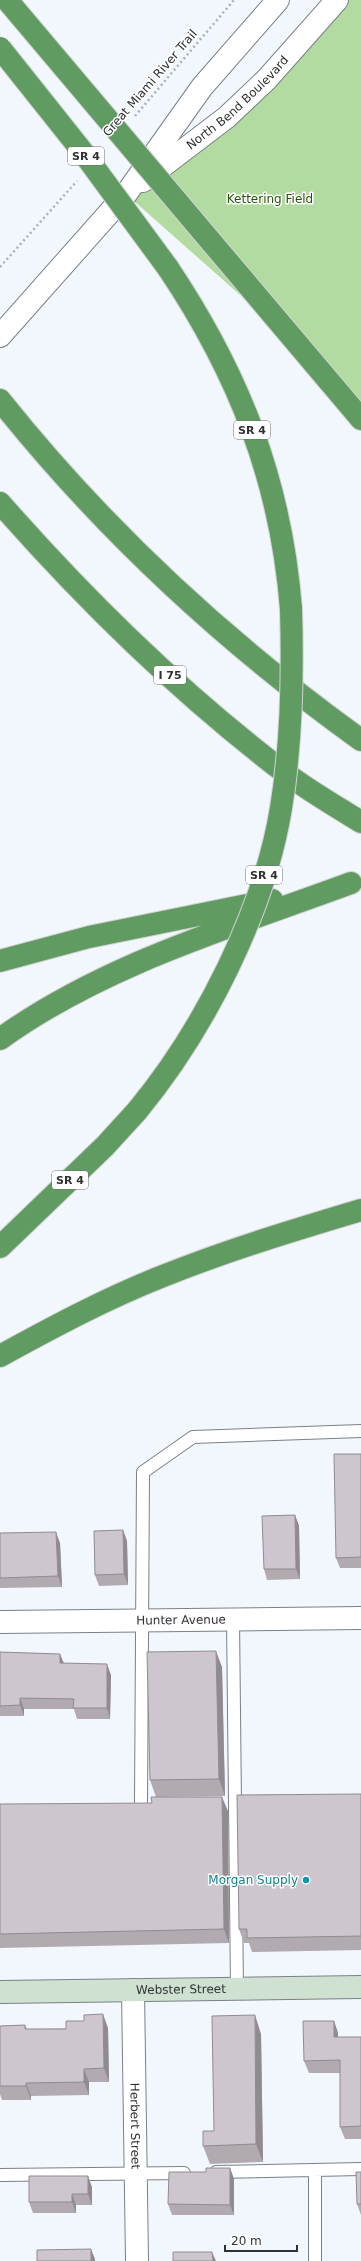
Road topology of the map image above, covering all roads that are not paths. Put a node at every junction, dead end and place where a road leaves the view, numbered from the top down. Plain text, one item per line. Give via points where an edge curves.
1 (7, 0) edge
2 (278, 0) edge
3 (337, 0) edge
4 (0, 48) edge
5 (126, 194) junction
6 (0, 336) edge
7 (0, 400) edge
8 (361, 419) edge
9 (0, 503) edge
10 (361, 740) edge
11 (361, 822) edge
12 (356, 882) edge
13 (0, 961) edge
14 (0, 1039) edge
15 (361, 1210) edge
16 (0, 1247) edge
17 (0, 1356) edge
18 (361, 1431) edge
19 (361, 1618) edge
20 (232, 1619) junction
21 (142, 1620) junction
22 (0, 1622) edge
23 (239, 1801) junction
24 (157, 1804) edge
25 (220, 1804) edge
26 (126, 1805) edge
27 (141, 1805) junction
28 (361, 1987) edge
29 (237, 1989) junction
30 (133, 1990) junction
31 (0, 1992) edge
32 (361, 2169) edge
33 (315, 2170) junction
34 (0, 2174) edge
35 (136, 2174) junction
36 (137, 2261) edge
37 (314, 2261) edge

1 - 8 highway, bridge
2 - 5 street, North Bend Boulevard via 202,87
3 - 5 street, North Bend Boulevard via 227,118
4 - 16 highway, SR 4, bridge via 82,151 168,268 226,366 246,413 271,488 288,570 291,609 291,730 281,810 262,881 231,959 213,997 171,1066 137,1111 105,1146
5 - 6 street, North Bend Boulevard
7 - 10 highway via 28,434 140,554 201,613 256,660
9 - 11 highway, I 75 via 67,578 155,662 288,775
12 - 13 highway via 89,937
12 - 14 highway via 136,963 29,1018
15 - 17 highway via 258,1241 162,1276 73,1316
18 - 21 lane via 193,1437 143,1472
19 - 20 street, Hunter Avenue
20 - 21 street, Hunter Avenue
20 - 23 lane
21 - 22 street, Hunter Avenue
21 - 27 lane
23 - 25 lane
23 - 29 lane
24 - 27 lane
26 - 27 lane
28 - 29 street, Webster Street
29 - 30 street, Webster Street
30 - 31 street, Webster Street
30 - 35 street, Herbert Street
32 - 33 lane
33 - 35 lane
33 - 37 lane
34 - 35 lane
35 - 36 street, Herbert Street

